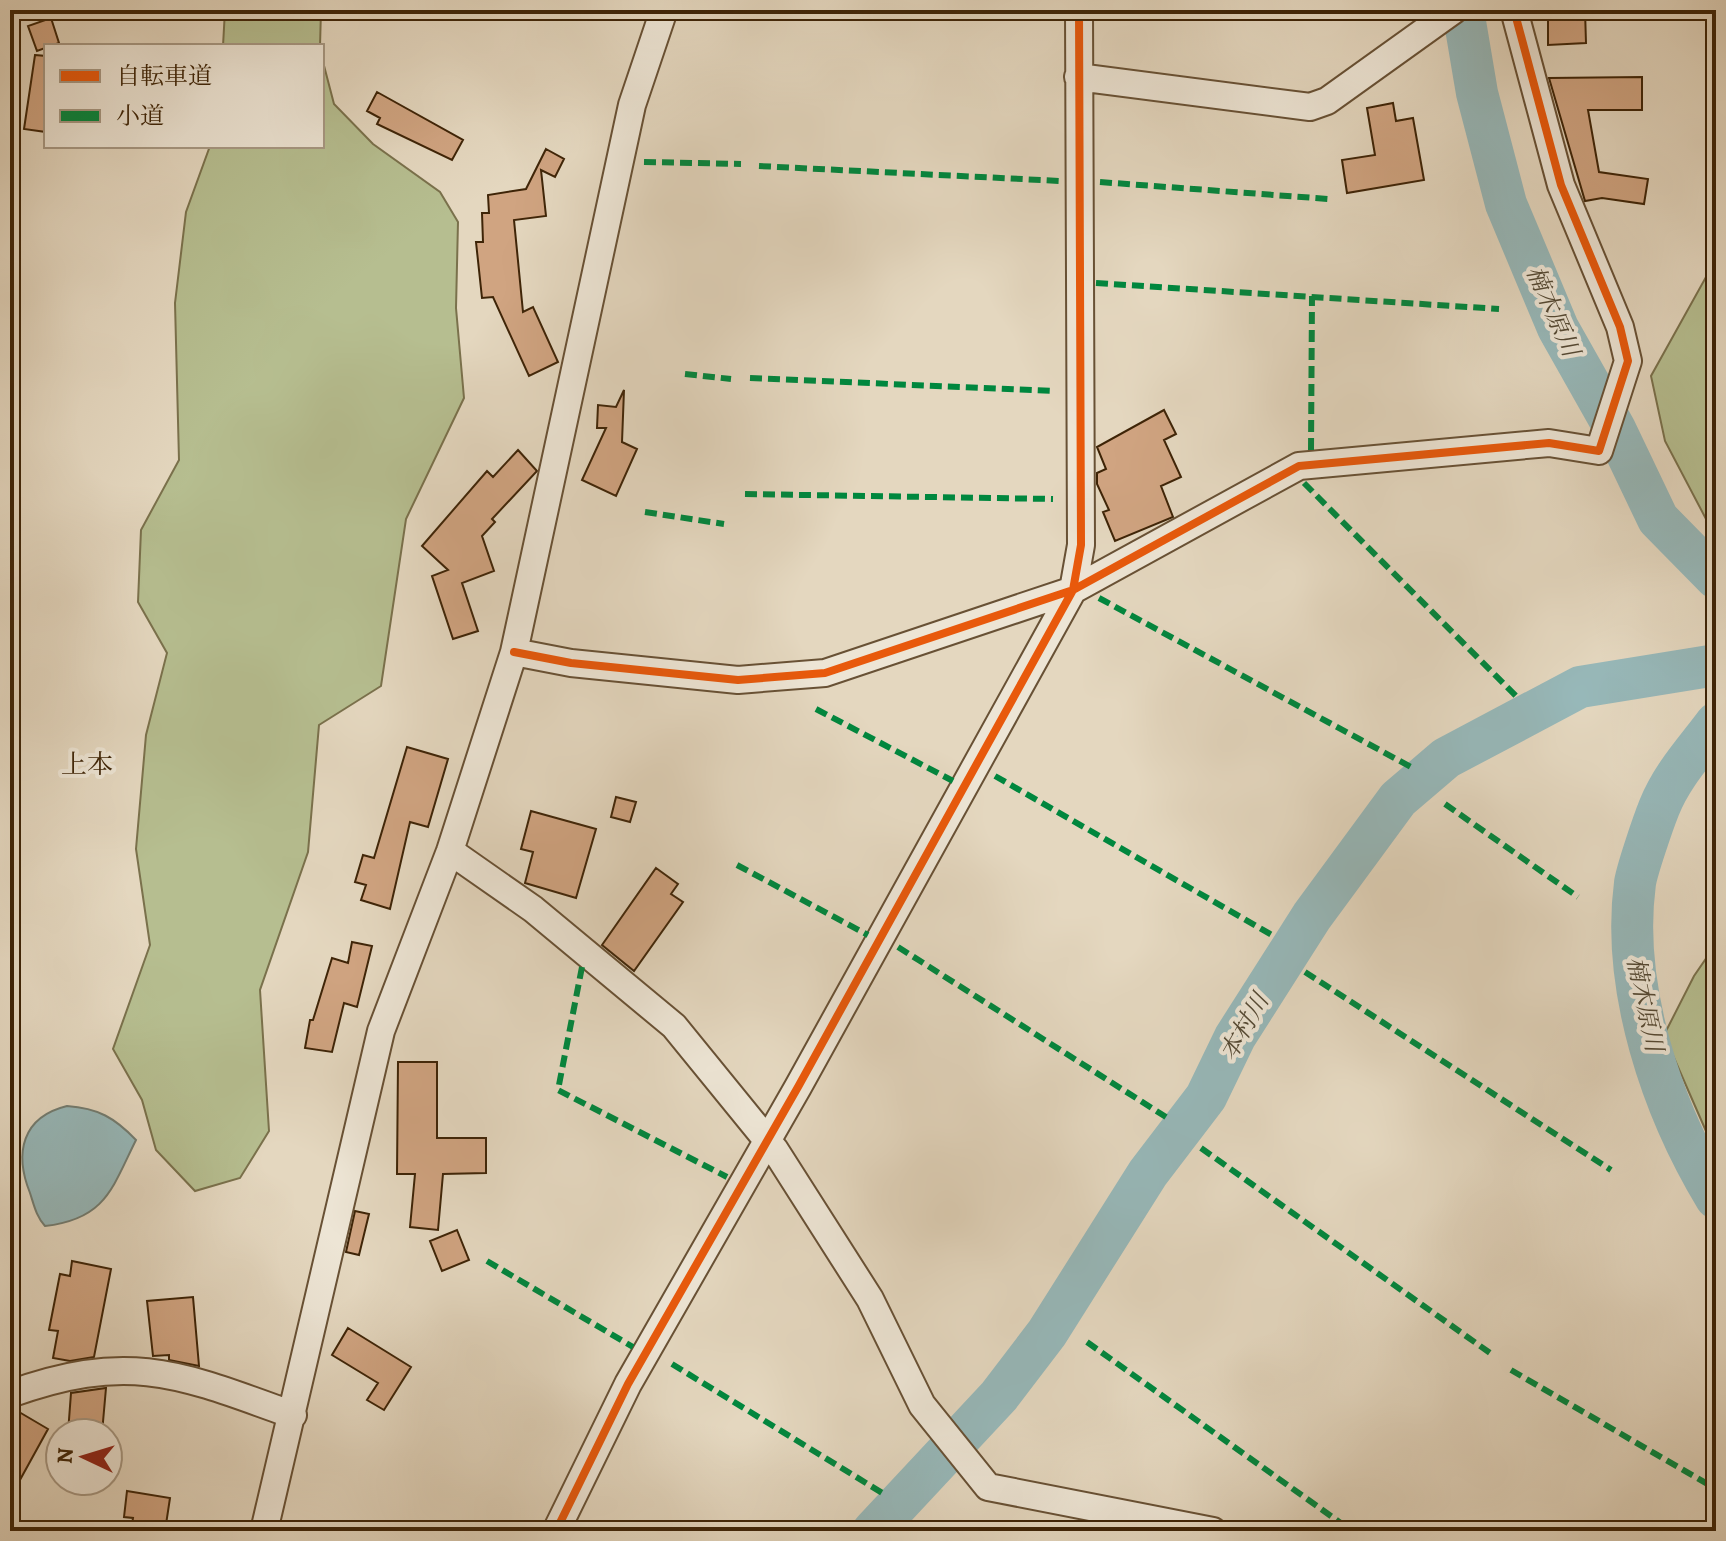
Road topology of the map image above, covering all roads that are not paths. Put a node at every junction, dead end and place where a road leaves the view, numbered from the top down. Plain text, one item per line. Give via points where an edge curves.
1 (664, 10) edge
2 (1079, 10) edge
3 (1454, 10) edge
4 (1514, 10) edge
5 (1078, 77) junction
6 (1073, 590) junction
7 (514, 652) junction
8 (450, 851) junction
9 (767, 1138) junction
10 (10, 1394) edge
11 (293, 1415) junction
12 (1116, 1522) edge
13 (264, 1531) edge
14 (556, 1531) edge
15 (1213, 1531) edge

1 - 7 street via 632,105
2 - 5 street
3 - 5 street via 1327,101 1310,107
4 - 6 street via 1561,185 1620,327 1628,361 1599,451 1549,443 1299,466
5 - 6 street via 1081,545
6 - 7 street via 825,673 738,680
6 - 9 street
7 - 8 street
8 - 9 street via 533,909 674,1026
8 - 11 street via 381,1031
9 - 12 street via 870,1299 922,1405 988,1487
9 - 14 street via 628,1384
10 - 11 street via 119,1368 157,1371 213,1386
11 - 13 street
12 - 15 street

